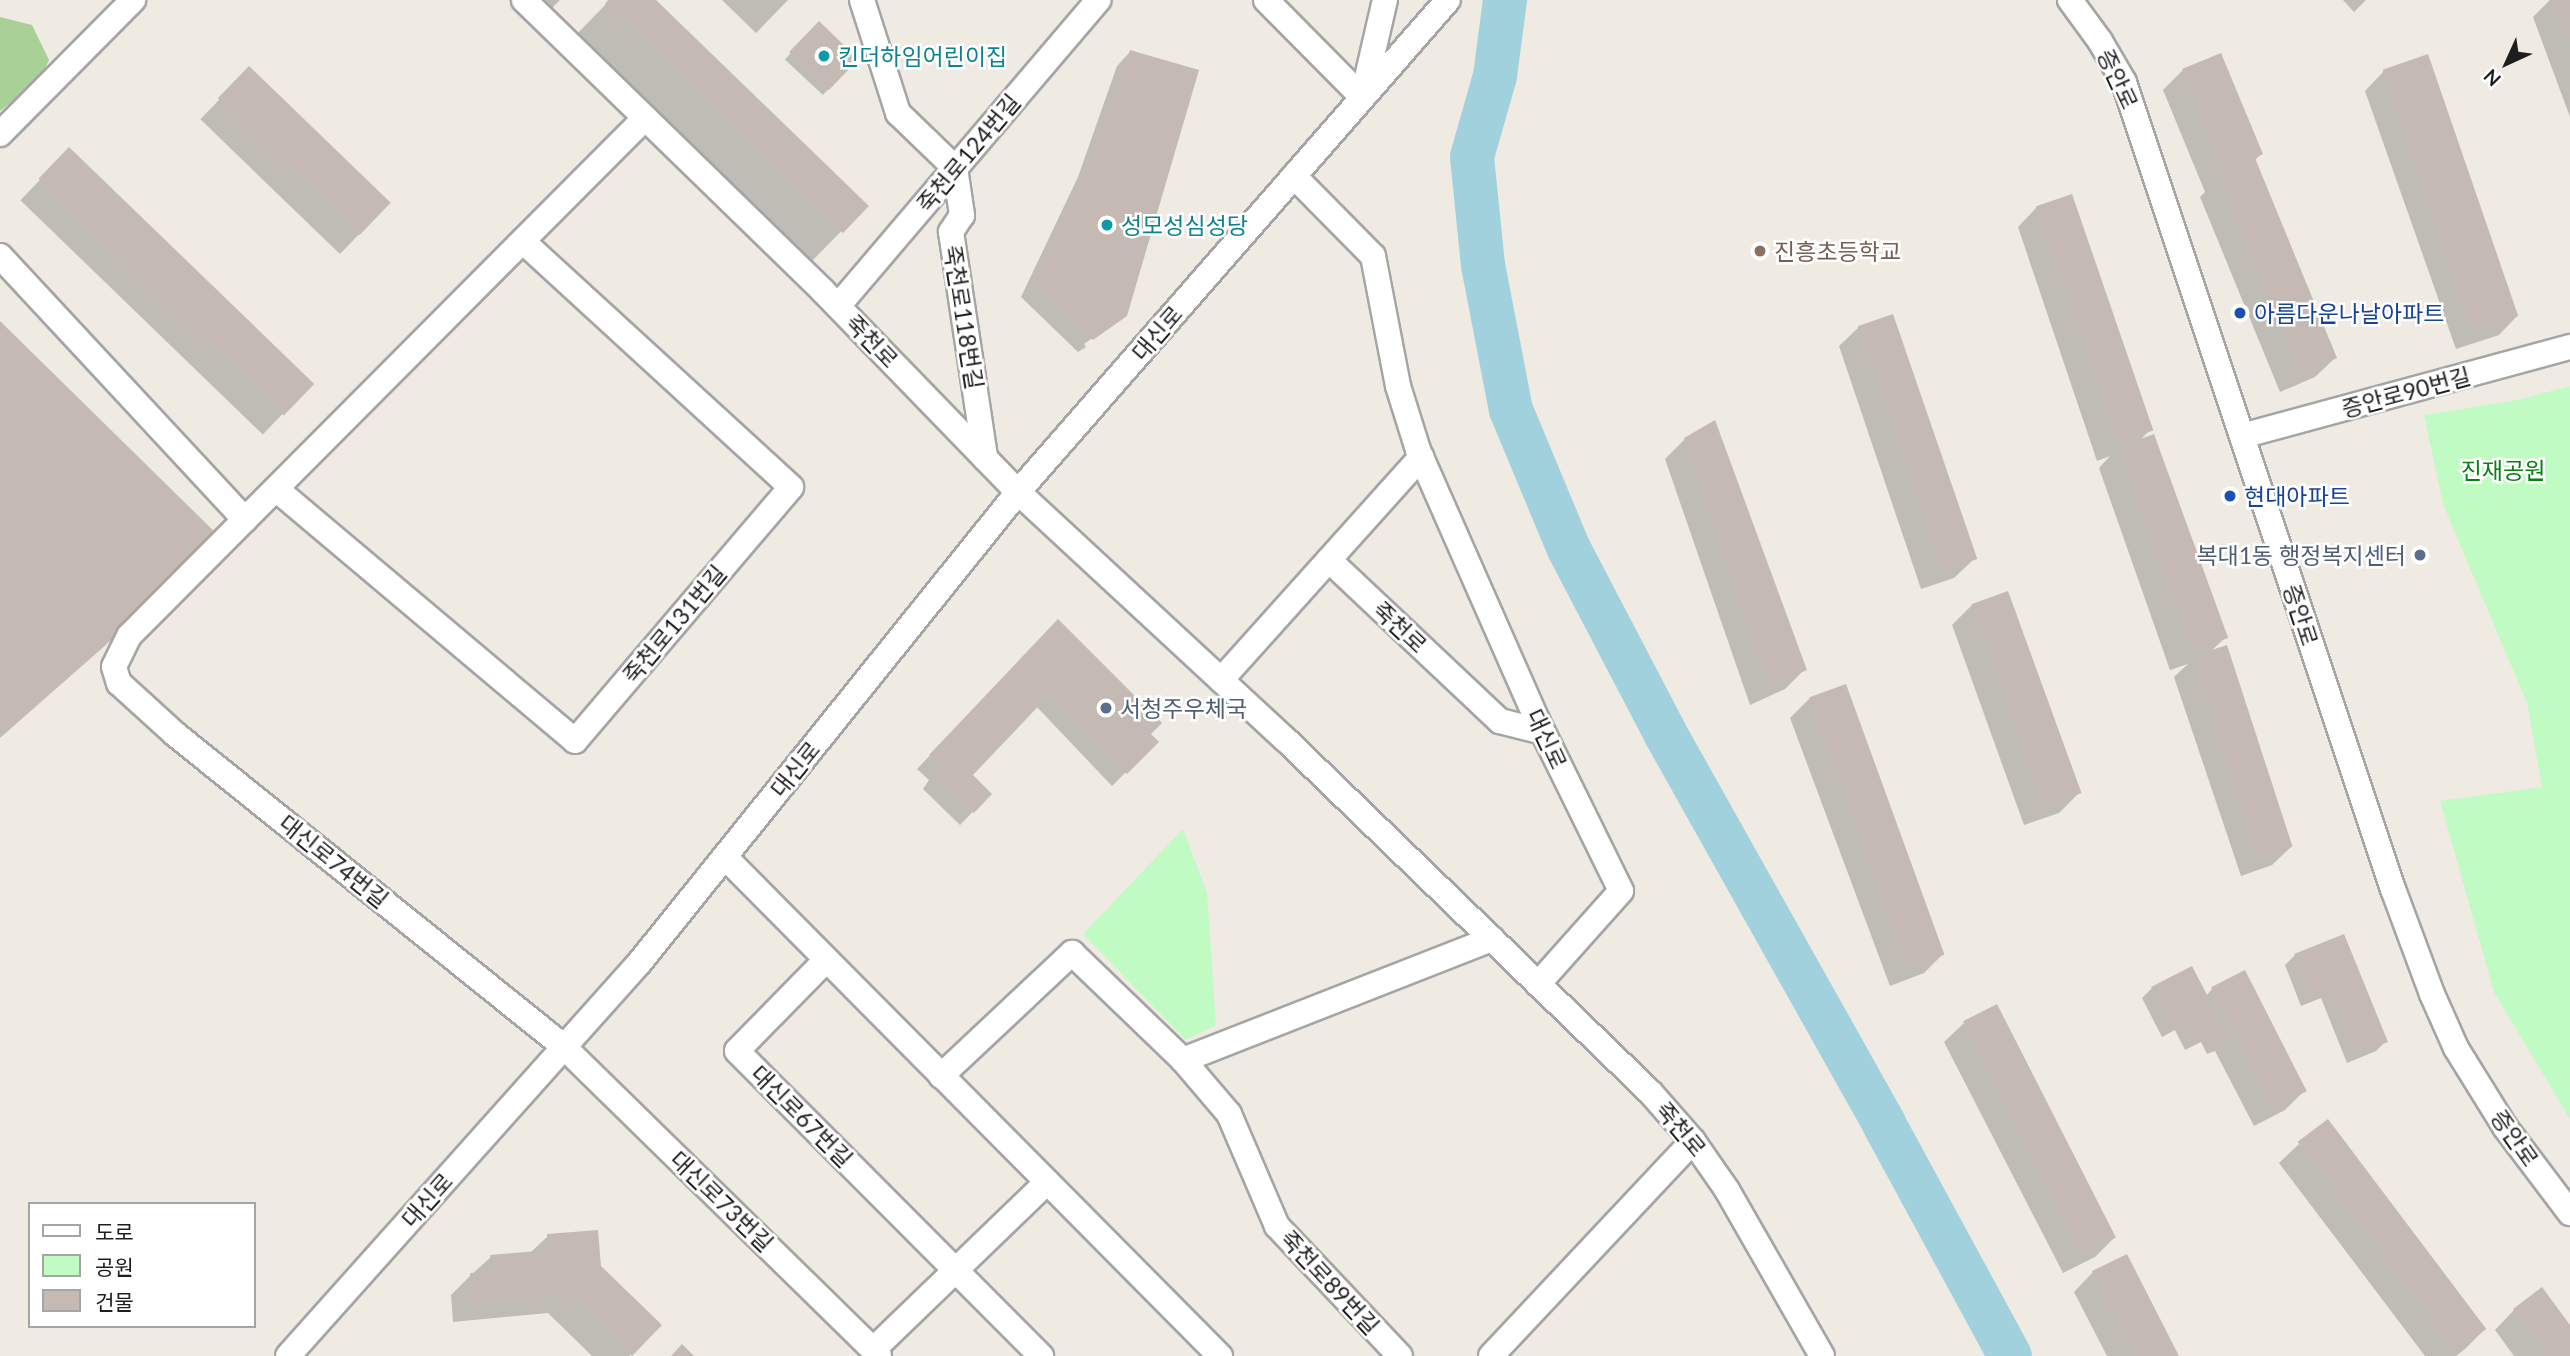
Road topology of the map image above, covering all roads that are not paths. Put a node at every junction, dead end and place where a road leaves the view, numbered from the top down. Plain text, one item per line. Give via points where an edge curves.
1 (133, 0) edge
2 (524, 0) edge
3 (862, 0) edge
4 (1098, 0) edge
5 (1266, 0) edge
6 (1385, 0) edge
7 (1448, 0) edge
8 (2070, 0) edge
9 (1367, 92) junction
10 (645, 118) junction
11 (0, 134) edge
12 (955, 168) junction
13 (1294, 176) junction
14 (523, 241) junction
15 (0, 256) edge
16 (838, 306) junction
17 (2570, 347) edge
18 (2242, 436) junction
19 (1421, 457) junction
20 (985, 458) junction
21 (276, 489) junction
22 (1018, 492) junction
23 (244, 520) junction
24 (1329, 560) junction
25 (1221, 680) junction
26 (1543, 732) junction
27 (725, 857) junction
28 (1492, 939) junction
29 (826, 960) junction
30 (1538, 984) junction
31 (564, 1047) junction
32 (1183, 1060) junction
33 (941, 1076) junction
34 (1693, 1141) junction
35 (1047, 1182) junction
36 (2570, 1213) edge
37 (957, 1272) junction
38 (876, 1353) edge
39 (288, 1356) edge
40 (1041, 1356) edge
41 (1220, 1356) edge
42 (1400, 1356) edge
43 (1491, 1356) edge
44 (1822, 1356) edge

1 - 11 street
2 - 10 street, 죽천로
3 - 12 street via 898,113
4 - 12 street, 죽천로124번길
5 - 9 street
6 - 9 street
7 - 9 street, 대신로
8 - 18 street, 증안로 via 2124,82
9 - 13 street, 대신로
10 - 14 street
10 - 16 street, 죽천로
12 - 16 street, 죽천로124번길
12 - 20 street, 죽천로118번길 via 962,215 951,232
13 - 19 street, 대신로 via 1373,256 1398,386
13 - 22 street, 대신로
14 - 21 street
14 - 21 street, 죽천로131번길 via 791,487 575,741
15 - 23 street
16 - 20 street, 죽천로
17 - 18 street, 증안로90번길
18 - 36 street, 증안로 via 2432,995 2456,1048 2505,1126
19 - 24 street
19 - 26 street, 대신로
20 - 22 street, 죽천로
21 - 23 street
22 - 25 street, 죽천로
22 - 27 street, 대신로
23 - 31 street, 대신로74번길 via 129,636 114,667 119,683 175,734
24 - 25 street
24 - 26 street, 죽천로 via 1500,721
25 - 28 street, 죽천로
26 - 30 street, 대신로 via 1621,891
27 - 29 street
27 - 31 street, 대신로
28 - 30 street, 죽천로
28 - 32 street
29 - 33 street
29 - 37 street, 대신로67번길 via 737,1051
30 - 34 street, 죽천로 via 1650,1092
31 - 38 street, 대신로73번길
31 - 39 street, 대신로
32 - 33 street via 1072,953
32 - 42 street, 죽천로89번길 via 1230,1114 1277,1226
33 - 35 street
34 - 43 street
34 - 44 street, 죽천로 via 1727,1190
35 - 37 street
35 - 41 street
37 - 38 street
37 - 40 street

